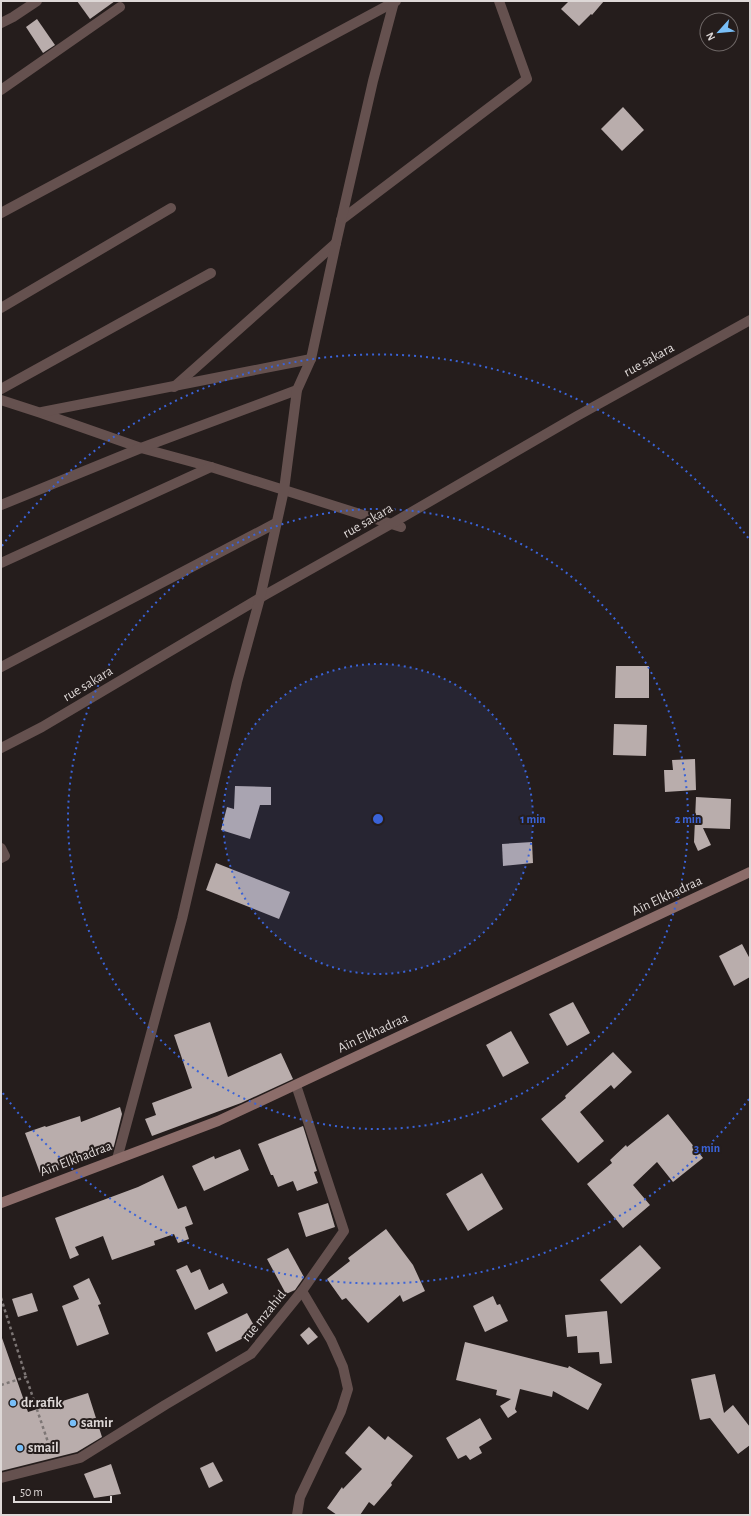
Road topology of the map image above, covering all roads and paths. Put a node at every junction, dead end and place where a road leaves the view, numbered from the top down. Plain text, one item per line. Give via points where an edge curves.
1 (37, 1) edge
2 (499, 1) edge
3 (395, 2) edge
4 (120, 6) dead end
5 (1, 23) edge
6 (1, 90) edge
7 (172, 208) dead end
8 (1, 213) edge
9 (341, 220) junction
10 (336, 242) junction
11 (211, 273) dead end
12 (1, 308) edge
13 (750, 320) edge
14 (311, 359) junction
15 (174, 387) junction
16 (1, 389) edge
17 (297, 390) junction
18 (1, 400) edge
19 (41, 413) junction
20 (141, 448) junction
21 (211, 467) junction
22 (284, 490) junction
23 (1, 505) edge
24 (276, 522) junction
25 (391, 524) junction
26 (401, 527) dead end
27 (1, 564) edge
28 (260, 598) junction
29 (1, 667) edge
30 (1, 748) edge
31 (1, 848) edge
32 (1, 858) edge
33 (750, 872) edge
34 (296, 1085) junction
35 (117, 1159) junction
36 (1, 1203) edge
37 (302, 1291) junction
38 (1, 1298) edge
39 (26, 1377) junction
40 (1, 1385) edge
41 (55, 1464) junction
42 (1, 1478) edge
43 (297, 1515) edge

1 - 5 street
2 - 9 street via 528,79
3 - 8 street
3 - 9 street via 373,81
4 - 6 street
7 - 12 street
9 - 10 street
10 - 14 street
10 - 15 street
11 - 16 street
13 - 25 street, rue sakara
14 - 15 street
14 - 17 street
15 - 19 street
17 - 20 street
17 - 22 street
18 - 19 street
19 - 20 street
20 - 21 street
20 - 23 street
21 - 22 street
21 - 27 street
22 - 24 street
22 - 25 street
24 - 28 street
24 - 29 street
25 - 26 street
25 - 28 street, rue sakara
28 - 30 street, rue sakara via 42,728
28 - 35 street via 237,682 182,918
31 - 32 street via 5,856
33 - 34 main road, Aïn Elkhadraa
34 - 35 main road, Aïn Elkhadraa via 218,1121
34 - 37 street, rue mzahid via 344,1231
35 - 36 main road, Aïn Elkhadraa
37 - 41 street, rue mzahid via 251,1354 80,1458
37 - 43 street via 331,1340 343,1367 348,1388 341,1411 300,1497
38 - 39 path
39 - 40 path
39 - 41 path
41 - 42 street, rue mzahid

